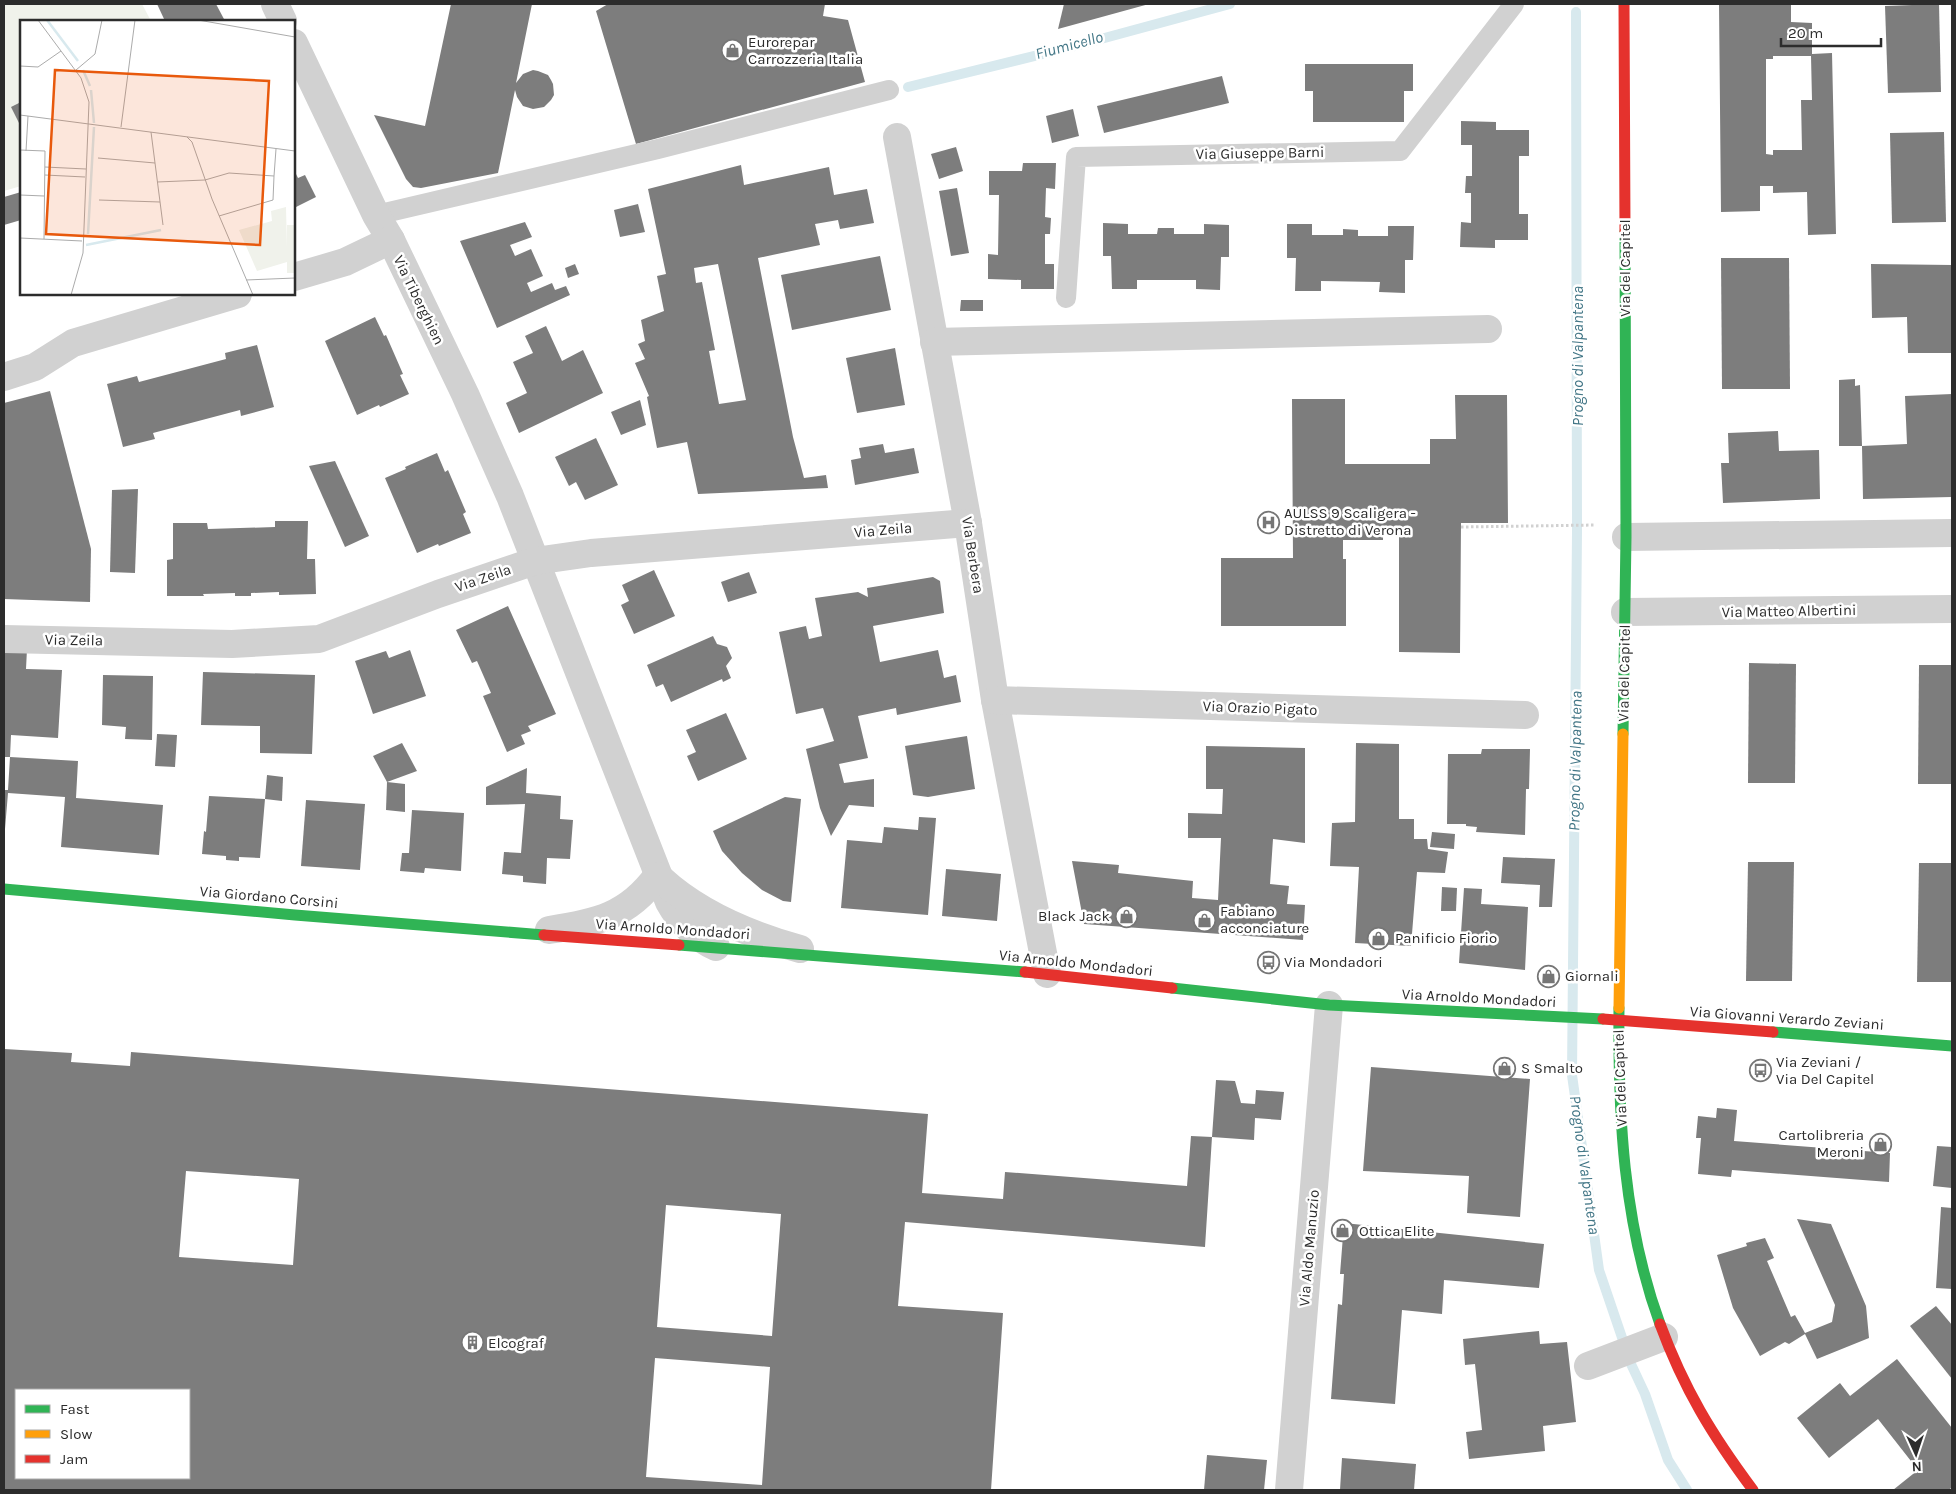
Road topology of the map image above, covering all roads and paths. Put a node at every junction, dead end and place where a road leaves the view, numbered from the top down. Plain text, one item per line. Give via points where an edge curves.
1 (275, 4) edge
2 (1514, 4) edge
3 (1624, 4) edge
4 (283, 20) edge
5 (295, 45) edge
6 (889, 90) dead end
7 (897, 137) dead end
8 (376, 215) junction
9 (391, 240) junction
10 (295, 277) edge
11 (235, 295) edge
12 (1066, 298) dead end
13 (1488, 330) dead end
14 (934, 342) junction
15 (4, 377) edge
16 (968, 523) junction
17 (1594, 525) dead end
18 (1461, 527) dead end
19 (1952, 533) edge
20 (1626, 537) junction
21 (536, 560) junction
22 (1952, 609) edge
23 (1625, 612) junction
24 (4, 639) edge
25 (995, 700) junction
26 (1525, 715) dead end
27 (658, 876) junction
28 (4, 889) edge
29 (531, 933) junction
30 (716, 947) junction
31 (820, 955) junction
32 (1047, 974) junction
33 (1328, 1005) junction
34 (1619, 1020) junction
35 (1952, 1046) edge
36 (1664, 1337) junction
37 (1588, 1366) dead end
38 (1289, 1490) edge
39 (1753, 1490) edge

1 - 4 street
2 - 12 lane, Via Giuseppe Barni via 1400,151 1076,156
3 - 20 street, Via del Capitel
5 - 8 street, Via Tiberghien
6 - 8 lane via 658,149
7 - 14 street, Via Berbera
8 - 9 street, Via Tiberghien
9 - 10 street via 345,262
9 - 21 street, Via Tiberghien via 465,394
11 - 15 street via 73,343 35,367
13 - 14 street
14 - 16 street, Via Berbera
16 - 21 street, Via Zeila
16 - 25 street, Via Berbera
17 - 18 path
19 - 20 street
20 - 23 street, Via del Capitel
21 - 24 street, Via Zeila via 319,639 232,644
21 - 27 street, Via Tiberghien
22 - 23 street, Via Matteo Albertini
23 - 34 street, Via del Capitel
25 - 26 street, Via Orazio Pigato
25 - 32 street, Via Berbera
27 - 29 street via 633,904 610,916 582,925
27 - 30 street, Via Tiberghien via 681,922 699,938
27 - 31 street via 680,895 740,929
28 - 29 street, Via Giordano Corsini
29 - 30 street, Via Arnoldo Mondadori
30 - 31 street, Via Arnoldo Mondadori
31 - 32 street, Via Arnoldo Mondadori
32 - 33 street, Via Arnoldo Mondadori
33 - 34 street, Via Arnoldo Mondadori
33 - 38 street, Via Aldo Manuzio
34 - 35 street, Via Giovanni Verardo Zeviani
34 - 36 street, Via del Capitel via 1625,1173 1632,1220
36 - 37 street
36 - 39 street, Via del Capitel via 1694,1403

